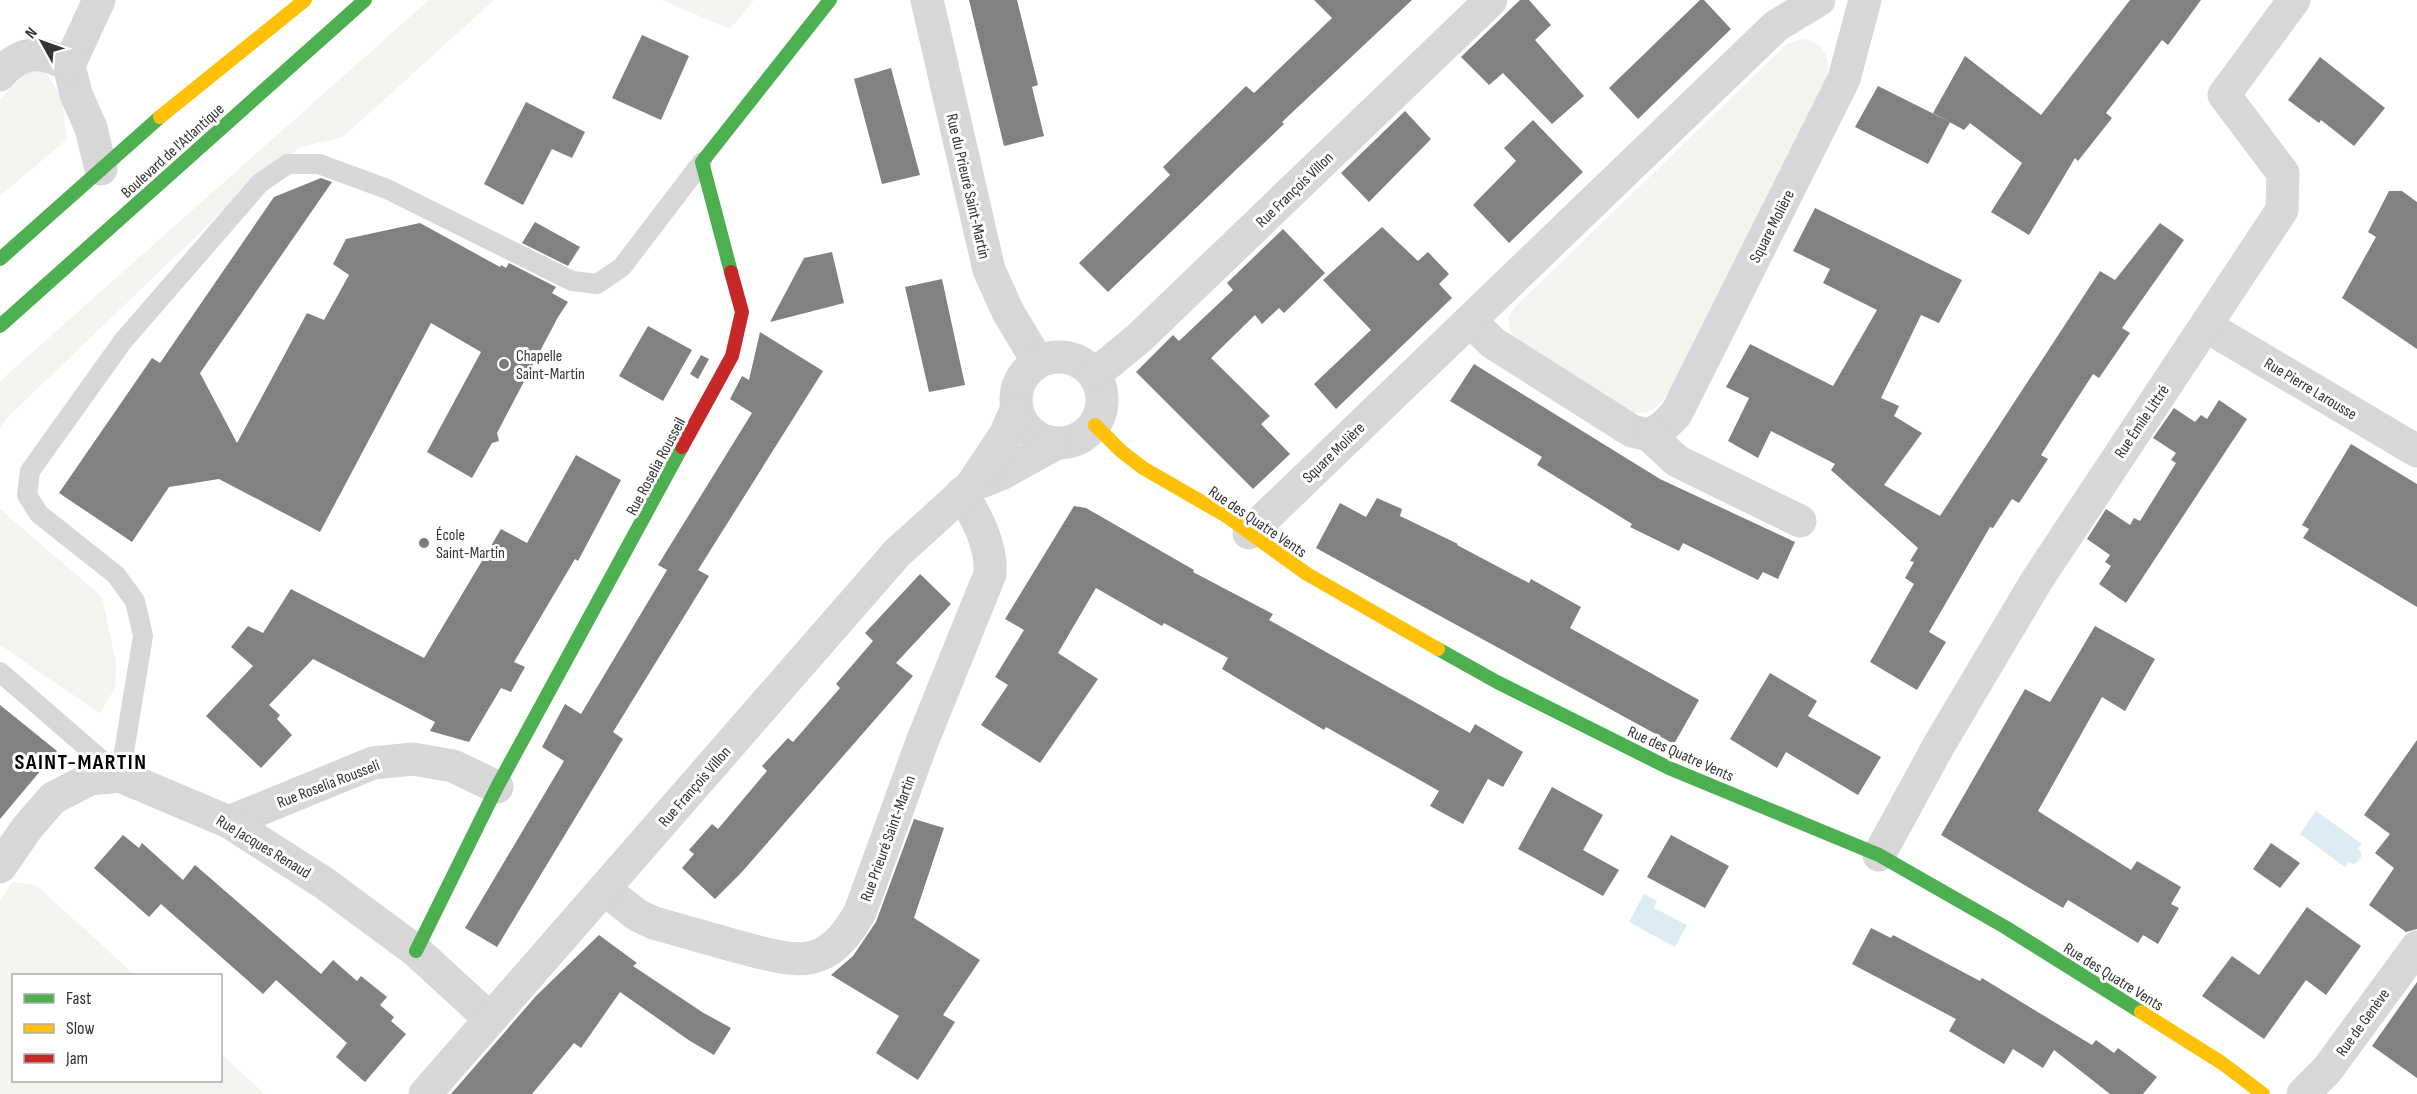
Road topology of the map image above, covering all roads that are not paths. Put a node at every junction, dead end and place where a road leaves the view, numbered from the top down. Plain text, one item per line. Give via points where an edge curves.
1 (99, 0) edge
2 (305, 0) edge
3 (365, 0) edge
4 (830, 0) edge
5 (927, 0) edge
6 (1491, 0) edge
7 (1819, 0) edge
8 (1865, 0) edge
9 (2294, 0) edge
10 (232, 42) dead end
11 (69, 65) junction
12 (0, 75) edge
13 (160, 117) junction
14 (702, 162) junction
15 (101, 169) junction
16 (0, 259) edge
17 (1470, 321) junction
18 (0, 326) edge
19 (2206, 326) junction
20 (1038, 362) junction
21 (1094, 375) junction
22 (1016, 410) junction
23 (1095, 425) junction
24 (1649, 435) junction
25 (1055, 444) junction
26 (2417, 451) edge
27 (966, 490) junction
28 (1800, 521) dead end
29 (1249, 533) junction
30 (0, 672) edge
31 (120, 776) junction
32 (497, 787) junction
33 (229, 822) junction
34 (1879, 855) junction
35 (0, 867) edge
36 (604, 889) junction
37 (2417, 947) edge
38 (416, 951) junction
39 (489, 1018) junction
40 (425, 1094) edge
41 (2263, 1094) edge
42 (2303, 1094) edge

1 - 11 street
2 - 13 main road, Boulevard de l'Atlantique
3 - 18 main road, Boulevard de l'Atlantique
4 - 14 main road
5 - 20 street, Rue du Prieuré Saint-Martin via 989,270
6 - 21 street, Rue François Villon via 1138,338
7 - 17 street, Square Molière via 1776,26
8 - 24 street, Square Molière via 1844,79 1676,414
9 - 19 street, Rue Émile Littré via 2224,95 2283,173 2282,210
10 - 13 main road
11 - 12 street via 50,55 32,55 19,59
11 - 15 street
13 - 15 main road, Boulevard de l'Atlantique
14 - 31 lane via 622,267 597,284 572,280 387,189 319,164 288,164 260,183 123,341 30,471 27,495 39,514 116,575 135,601 143,636
14 - 32 main road, Rue Roselia Rousseil via 742,312 732,356
15 - 16 main road, Boulevard de l'Atlantique
17 - 24 street via 1492,343 1632,431
17 - 29 street, Square Molière
19 - 26 street, Rue Pierre Larousse
19 - 34 street, Rue Émile Littré via 2037,580
20 - 21 street via 1069,358
20 - 22 street via 1022,377
21 - 23 street via 1102,395
22 - 25 street via 1029,433
22 - 27 street, Rue François Villon via 1005,435
23 - 25 street via 1077,440
23 - 29 main road, Rue des Quatre Vents via 1143,468
24 - 28 street via 1677,461
25 - 27 street, Rue François Villon
27 - 36 street, Rue François Villon via 897,553
27 - 36 street, Rue Prieuré Saint-Martin via 991,559 990,574 849,933 817,956 798,960 775,956 654,923
29 - 34 main road, Rue des Quatre Vents via 1307,574 1497,682 1669,768
30 - 31 lane
31 - 33 street, Rue Jacques Renaud
31 - 35 street, Rue Jacques Renaud via 90,779 53,798
32 - 33 street, Rue Roselia Rousseli via 453,766 413,759 373,763
32 - 38 main road, Rue Roselia Rousseil
33 - 38 street, Rue Jacques Renaud via 324,883
34 - 41 main road, Rue des Quatre Vents via 2005,927
36 - 39 street, Rue François Villon
37 - 42 street, Rue de Genève via 2327,1070
38 - 39 street, Rue Jacques Renaud
39 - 40 street, Rue François Villon

